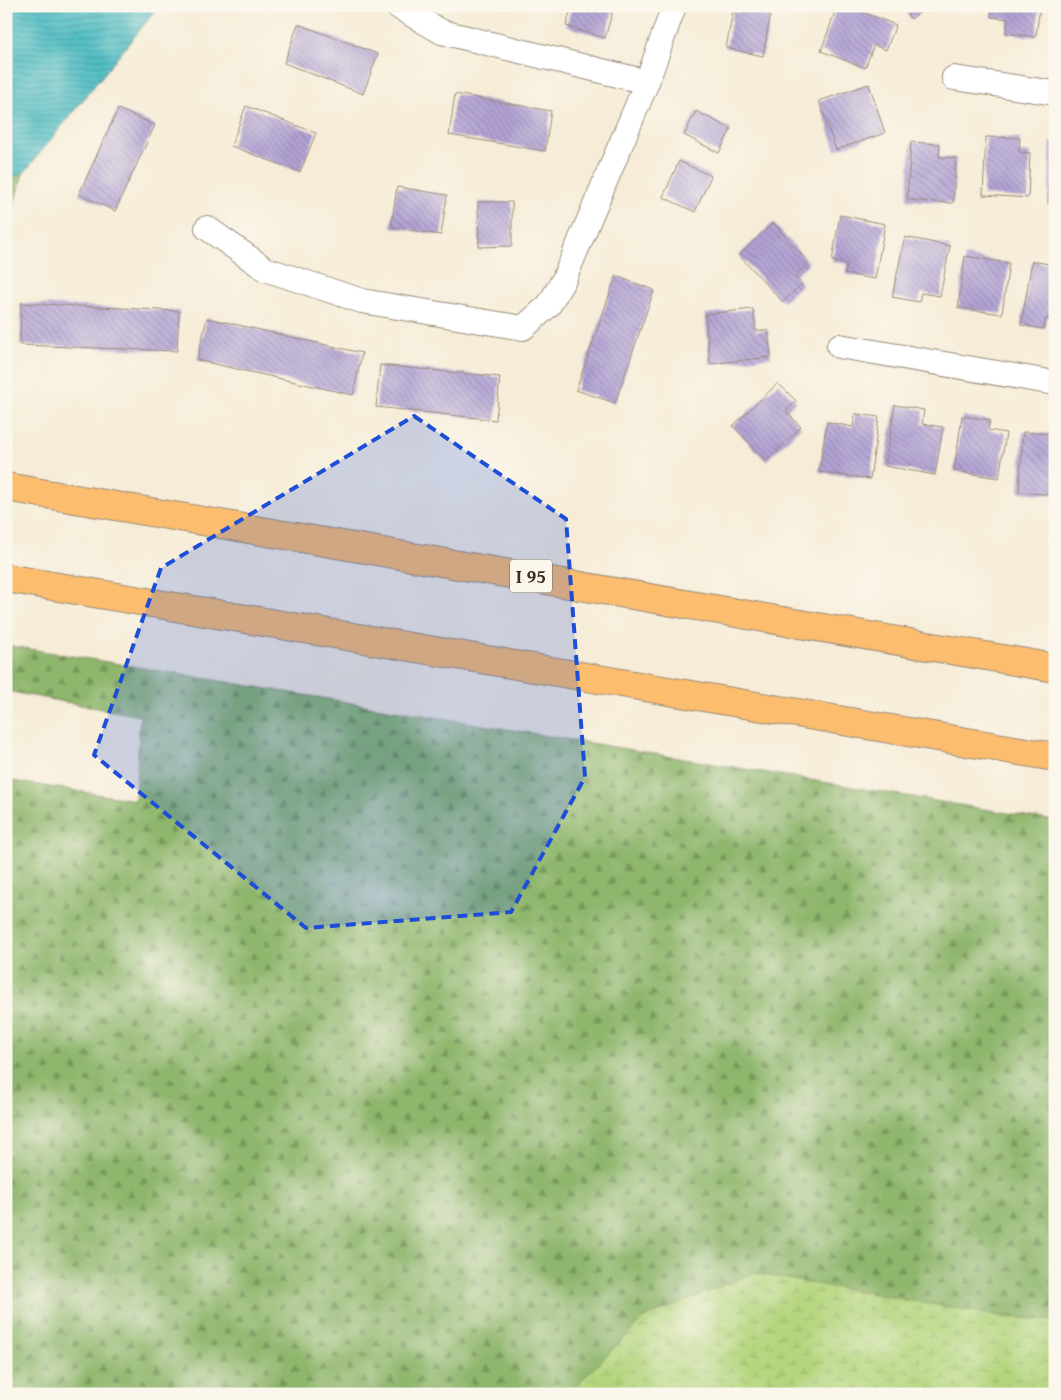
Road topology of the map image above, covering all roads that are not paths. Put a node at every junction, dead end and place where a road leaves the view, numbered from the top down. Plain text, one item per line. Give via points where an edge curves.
1 (397, 6) edge
2 (674, 6) edge
3 (954, 78) dead end
4 (647, 82) junction
5 (1055, 93) edge
6 (207, 228) dead end
7 (839, 346) dead end
8 (1055, 383) edge
9 (6, 487) edge
10 (6, 578) edge
11 (1055, 668) edge
12 (1055, 756) edge

1 - 4 street via 442,32
2 - 4 street
3 - 5 street
4 - 6 street via 564,279 549,304 523,328 362,301 265,269
7 - 8 street
9 - 11 highway, I 95
10 - 12 highway

